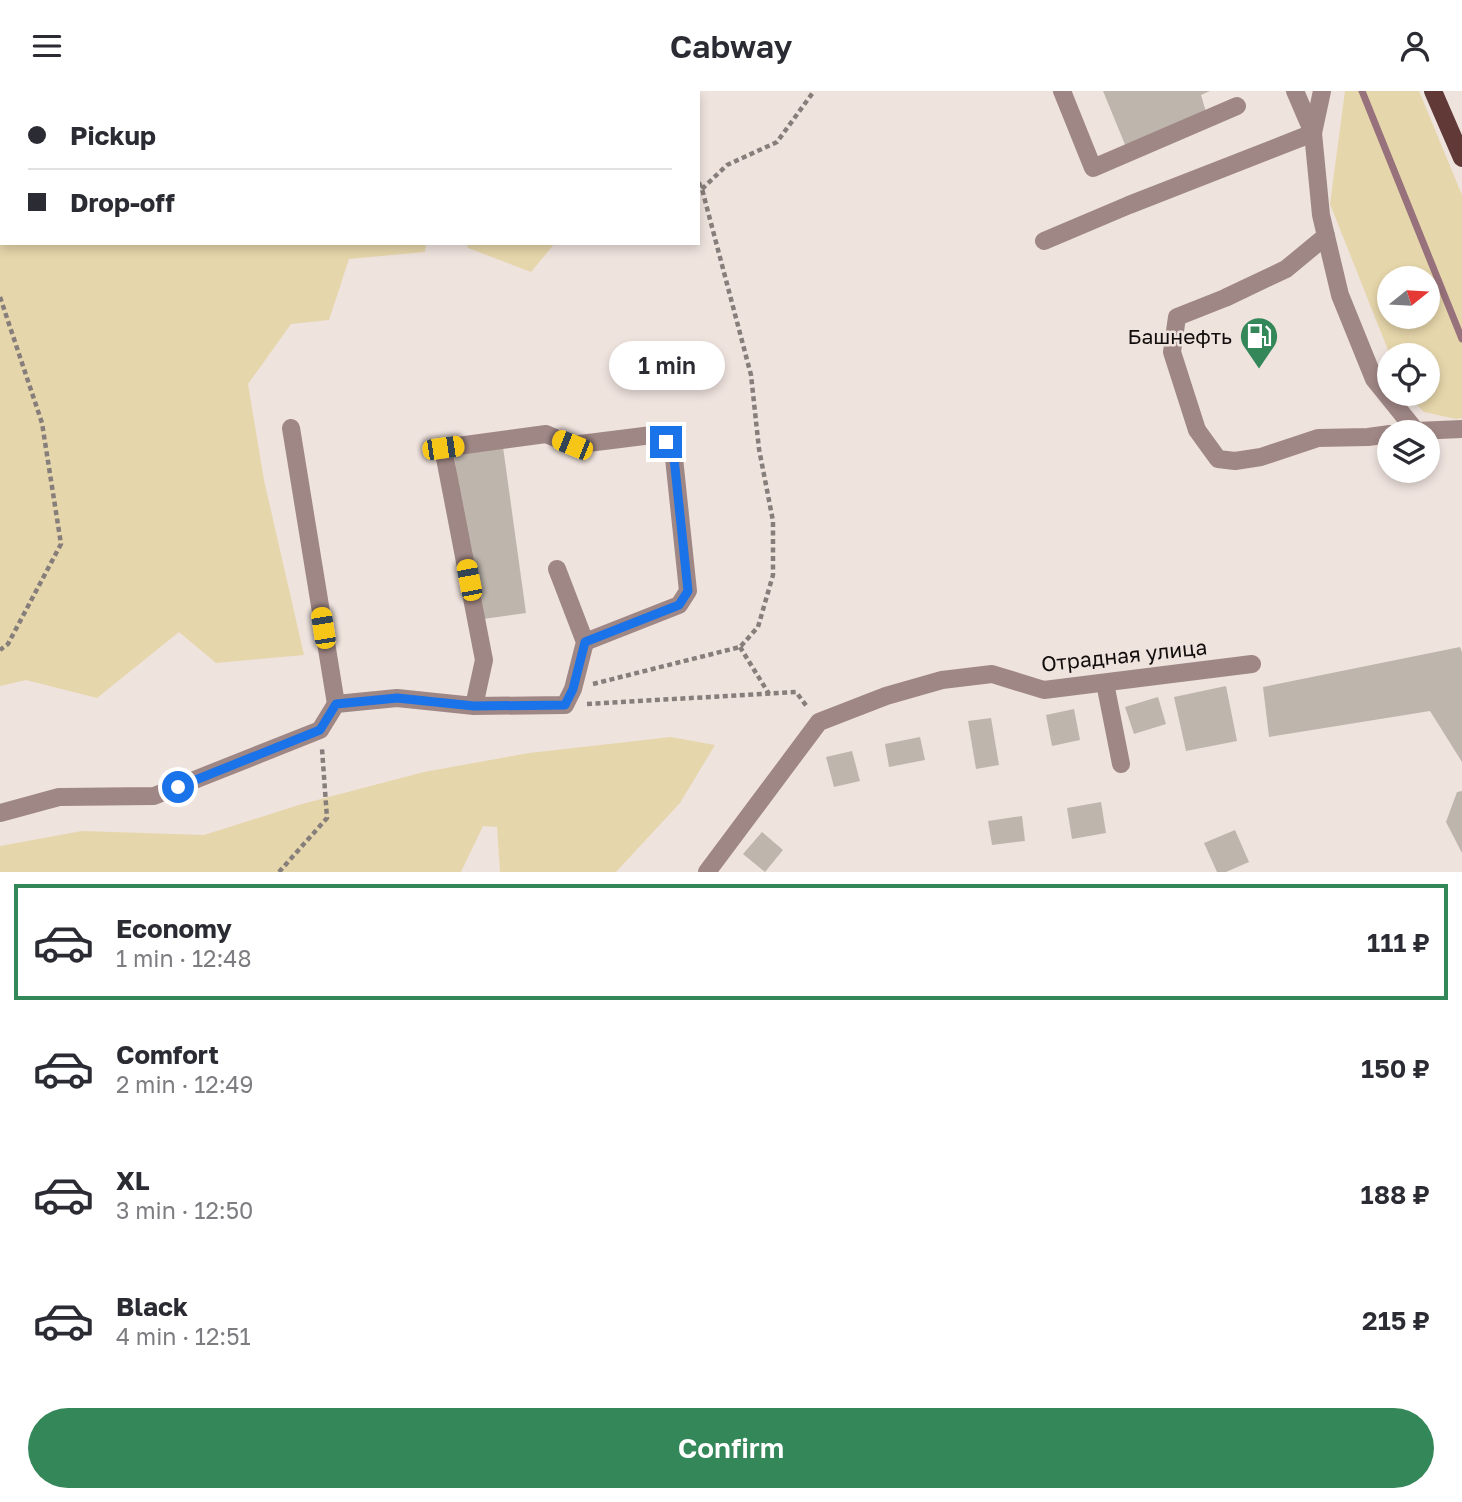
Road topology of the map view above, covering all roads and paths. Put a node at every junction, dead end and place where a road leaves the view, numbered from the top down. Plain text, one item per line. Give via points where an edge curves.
1 (814, 91) edge
2 (1062, 91) edge
3 (1295, 91) edge
4 (1322, 91) edge
5 (1433, 91) edge
6 (1237, 106) dead end
7 (1313, 133) junction
8 (1462, 158) edge
9 (700, 185) edge
10 (702, 189) junction
11 (1326, 236) junction
12 (1044, 241) dead end
13 (0, 297) edge
14 (1403, 420) edge
15 (291, 428) dead end
16 (1462, 429) edge
17 (1440, 430) edge
18 (1377, 436) edge
19 (557, 569) dead end
20 (585, 642) junction
21 (740, 647) junction
22 (0, 650) edge
23 (1252, 664) dead end
24 (1105, 683) junction
25 (769, 694) junction
26 (569, 697) junction
27 (336, 704) junction
28 (474, 706) junction
29 (819, 722) junction
30 (320, 730) junction
31 (1121, 764) dead end
32 (0, 813) edge
33 (279, 872) edge
34 (707, 872) edge

1 - 10 path via 777,142 727,165
2 - 6 street via 1093,168
3 - 7 street
4 - 7 street
5 - 8 main road
7 - 11 street
7 - 12 street
9 - 10 path
10 - 21 path via 751,375 759,449 774,521 773,575 758,627
11 - 14 street via 1340,295 1374,379
11 - 18 street via 1286,269 1177,317 1172,352 1197,430 1218,459 1261,457 1318,437
13 - 22 path via 42,423 61,544 8,645
15 - 27 street
16 - 17 street
19 - 20 street
20 - 26 street
20 - 28 street via 679,605 688,591 674,458 666,442 652,435 572,445 546,434 443,448 484,660
21 - 25 path
21 - 26 path
23 - 24 street, Отрадная улица
24 - 29 street, Отрадная улица via 1044,690 992,674 942,680
24 - 31 street
25 - 26 path
25 - 29 path via 796,692
26 - 28 street
27 - 28 street via 397,698
27 - 30 street
29 - 34 street
30 - 32 street via 154,796 60,797
30 - 33 path via 327,818

